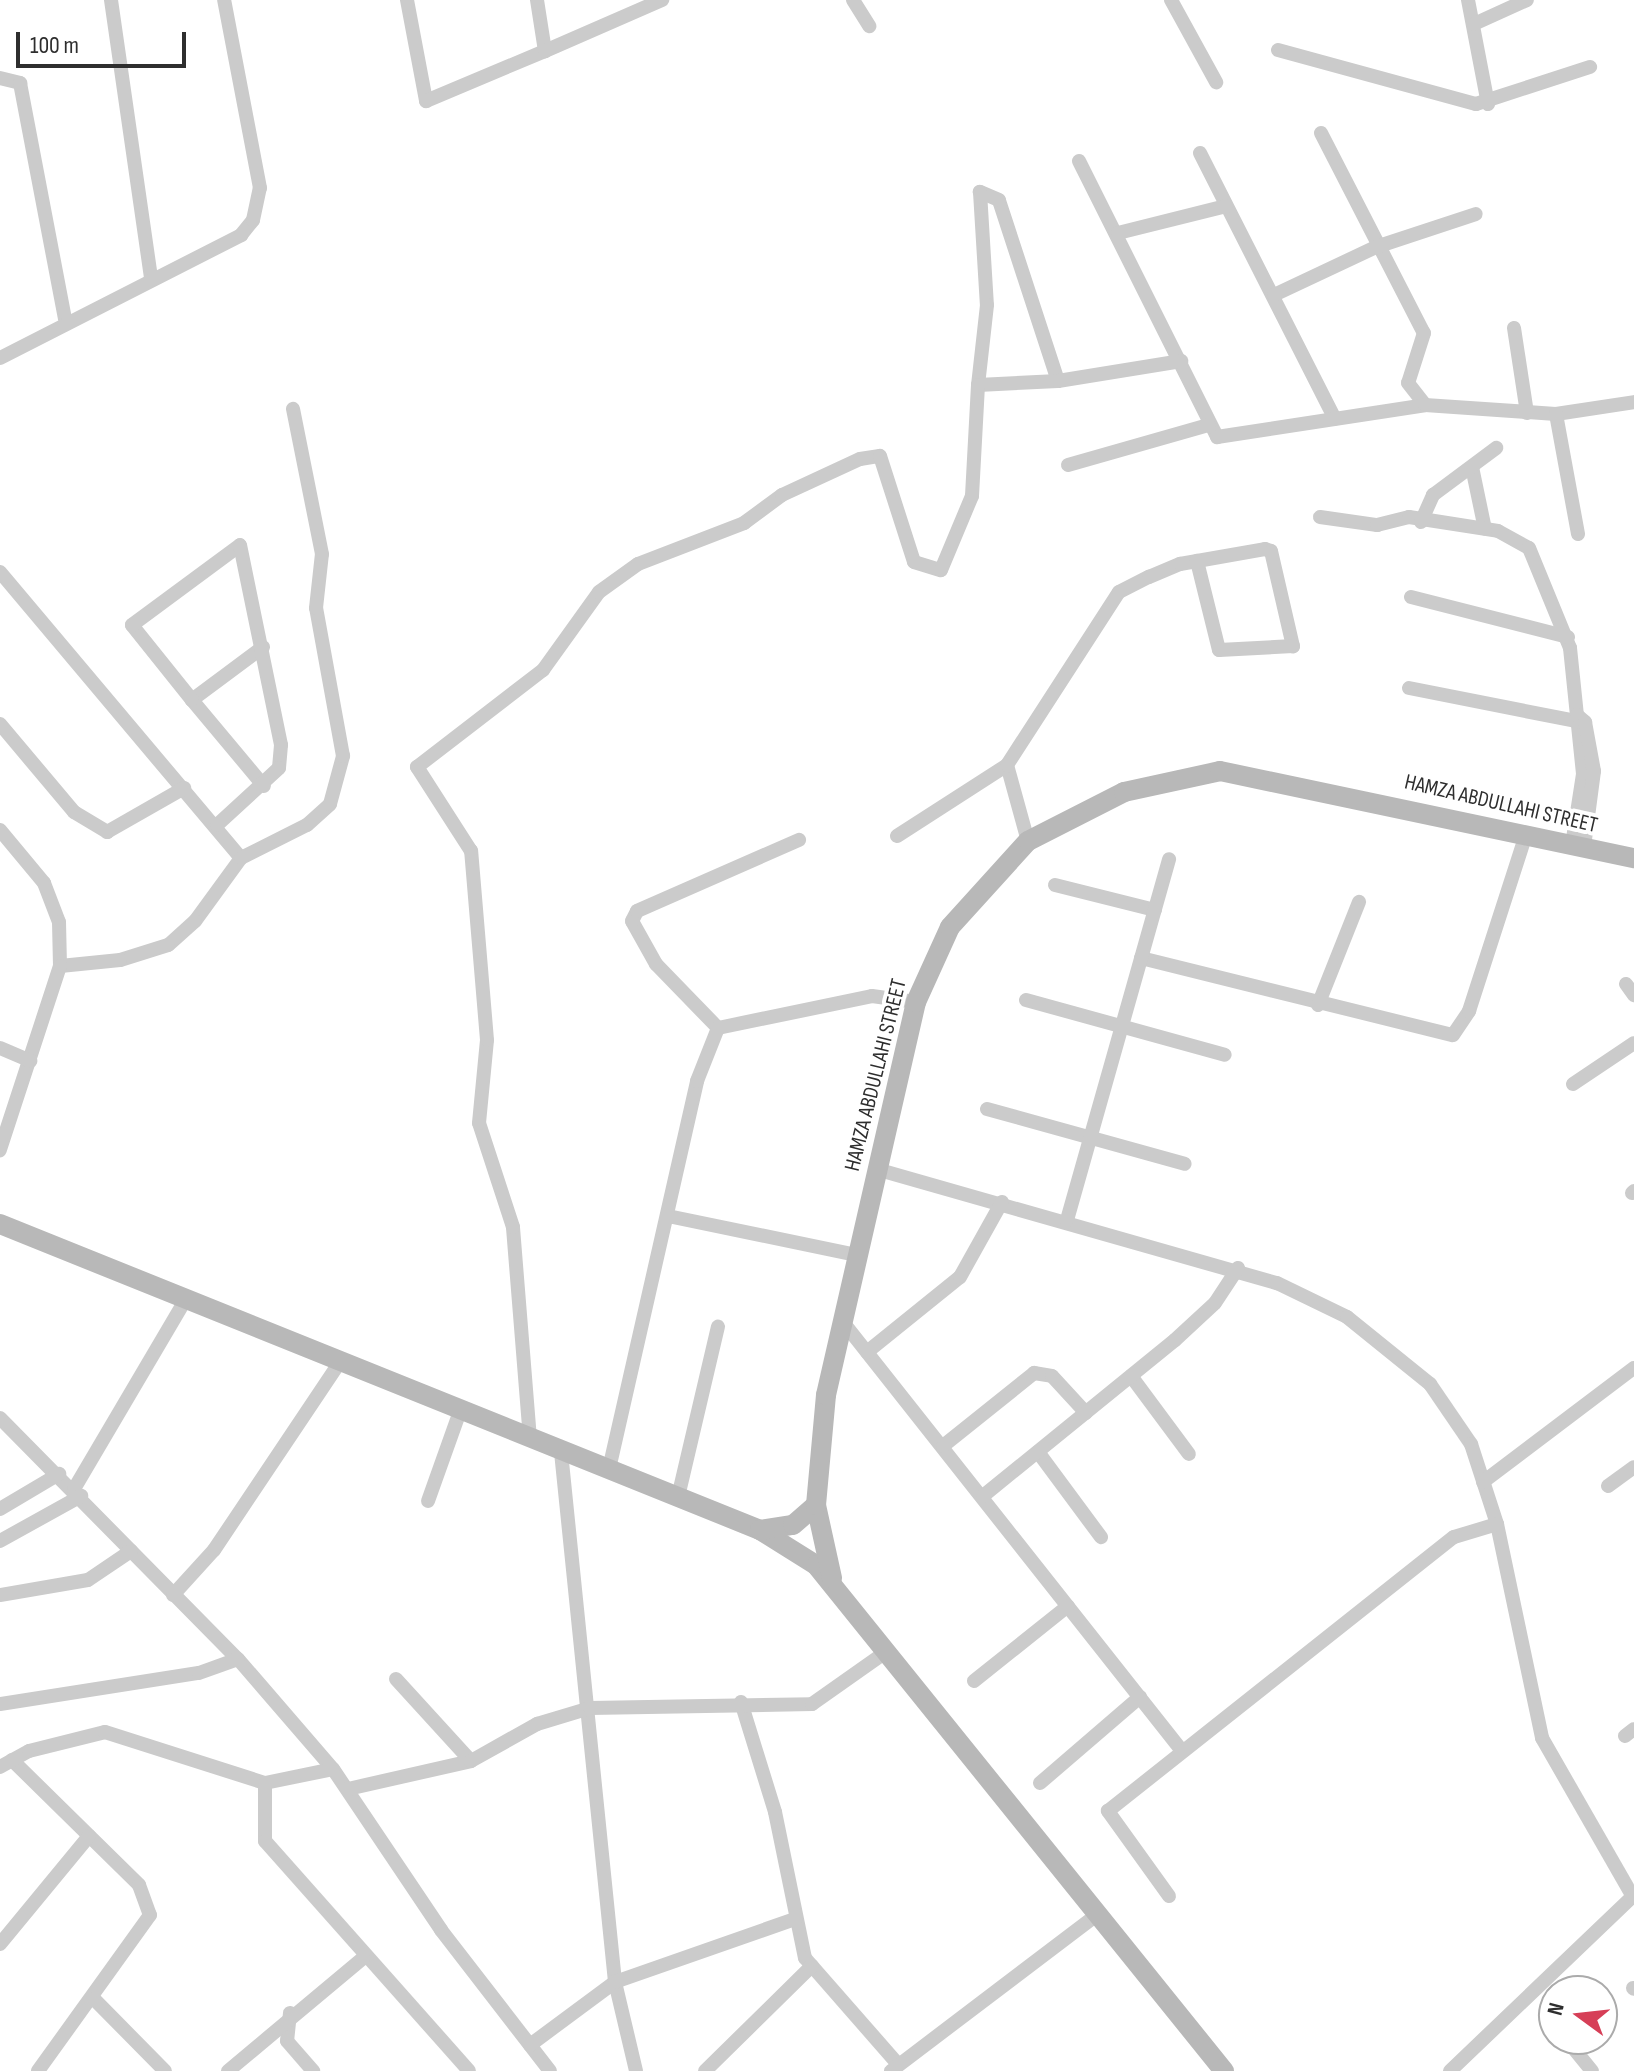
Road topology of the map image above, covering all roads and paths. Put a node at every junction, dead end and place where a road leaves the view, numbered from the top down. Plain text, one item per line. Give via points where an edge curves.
1 (111, 0) edge
2 (224, 0) edge
3 (407, 0) edge
4 (537, 0) edge
5 (662, 0) edge
6 (853, 0) edge
7 (1171, 0) edge
8 (1468, 0) edge
9 (1527, 0) edge
10 (1474, 24) junction
11 (869, 26) dead end
12 (1278, 50) dead end
13 (545, 51) junction
14 (1590, 67) dead end
15 (0, 78) edge
16 (1216, 82) dead end
17 (1488, 104) junction
18 (1321, 133) dead end
19 (1200, 153) dead end
20 (1079, 161) dead end
21 (1226, 206) junction
22 (1476, 214) dead end
23 (1118, 233) junction
24 (1376, 247) junction
25 (151, 278) junction
26 (1274, 295) junction
27 (65, 319) junction
28 (1514, 328) dead end
29 (0, 358) edge
30 (1181, 361) junction
31 (1058, 381) junction
32 (978, 385) junction
33 (1634, 402) edge
34 (1425, 405) junction
35 (293, 409) dead end
36 (1527, 413) junction
37 (1556, 414) junction
38 (1335, 419) junction
39 (1208, 425) junction
40 (1496, 448) dead end
41 (1068, 465) dead end
42 (1472, 467) junction
43 (1320, 517) dead end
44 (1421, 522) junction
45 (1485, 529) junction
46 (1578, 534) dead end
47 (1197, 561) junction
48 (0, 572) edge
49 (1411, 597) dead end
50 (1568, 637) junction
51 (263, 647) junction
52 (1409, 688) dead end
53 (192, 700) junction
54 (1578, 718) junction
55 (0, 724) edge
56 (1007, 765) junction
57 (264, 786) junction
58 (184, 788) junction
59 (217, 825) junction
60 (0, 830) edge
61 (1526, 835) junction
62 (897, 836) dead end
63 (799, 840) dead end
64 (1028, 841) junction
65 (1578, 846) junction
66 (241, 858) junction
67 (1634, 858) edge
68 (1169, 859) dead end
69 (1055, 885) dead end
70 (1359, 902) dead end
71 (1155, 910) junction
72 (1141, 958) junction
73 (60, 966) junction
74 (1026, 1000) dead end
75 (916, 1002) junction
76 (1318, 1005) junction
77 (1122, 1025) junction
78 (718, 1028) junction
79 (1634, 1043) edge
80 (0, 1048) edge
81 (1225, 1055) dead end
82 (30, 1061) junction
83 (1573, 1084) dead end
84 (987, 1109) dead end
85 (1090, 1137) junction
86 (0, 1150) edge
87 (1185, 1164) dead end
88 (876, 1169) junction
89 (1002, 1202) junction
90 (668, 1216) junction
91 (1067, 1220) junction
92 (0, 1224) edge
93 (857, 1255) junction
94 (1238, 1268) junction
95 (184, 1302) junction
96 (843, 1322) junction
97 (718, 1327) dead end
98 (867, 1352) junction
99 (339, 1363) junction
100 (1634, 1368) edge
101 (1131, 1376) junction
102 (460, 1411) junction
103 (1086, 1413) junction
104 (0, 1418) edge
105 (530, 1439) junction
106 (943, 1446) junction
107 (561, 1452) junction
108 (1038, 1452) junction
109 (1189, 1454) dead end
110 (1634, 1467) edge
111 (609, 1469) junction
112 (59, 1474) junction
113 (1483, 1482) junction
114 (1608, 1486) dead end
115 (78, 1493) junction
116 (983, 1496) junction
117 (678, 1497) junction
118 (428, 1501) dead end
119 (816, 1505) junction
120 (0, 1509) edge
121 (1497, 1524) junction
122 (770, 1529) junction
123 (1101, 1537) dead end
124 (0, 1541) edge
125 (822, 1548) junction
126 (131, 1551) junction
127 (801, 1555) junction
128 (832, 1578) junction
129 (0, 1595) edge
130 (173, 1595) junction
131 (1068, 1606) junction
132 (887, 1651) junction
133 (238, 1659) junction
134 (396, 1679) dead end
135 (974, 1681) dead end
136 (1140, 1697) junction
137 (741, 1702) junction
138 (0, 1704) edge
139 (590, 1708) junction
140 (1182, 1751) junction
141 (471, 1761) junction
142 (6, 1763) edge
143 (333, 1769) junction
144 (265, 1783) junction
145 (1040, 1783) dead end
146 (348, 1789) junction
147 (89, 1836) junction
148 (1169, 1896) dead end
149 (1633, 1896) edge
150 (1098, 1914) junction
151 (795, 1919) junction
152 (0, 1944) edge
153 (363, 1958) junction
154 (812, 1966) junction
155 (615, 1982) junction
156 (94, 1999) junction
157 (290, 2013) junction
158 (287, 2041) junction
159 (255, 2045) junction
160 (530, 2045) junction
161 (1579, 2055) edge
162 (894, 2067) edge
163 (38, 2071) edge
164 (165, 2071) edge
165 (228, 2071) edge
166 (313, 2071) edge
167 (469, 2071) edge
168 (550, 2071) edge
169 (636, 2071) edge
170 (705, 2071) edge
171 (1224, 2071) edge
172 (1450, 2071) edge
173 (1592, 2071) edge

1 - 25 street
2 - 25 street via 260,188 253,220 241,235
3 - 13 street via 426,101
4 - 13 street
5 - 13 street
6 - 11 street
7 - 16 street
8 - 10 street
9 - 10 street
10 - 17 street
12 - 17 street via 1462,103
14 - 17 street
15 - 27 street via 20,83
18 - 24 street
19 - 21 street
20 - 23 street
21 - 23 street
21 - 26 street
22 - 24 street
23 - 30 street
24 - 26 street
24 - 34 street via 1424,333 1408,383
25 - 27 street
26 - 38 street
27 - 29 street
28 - 36 street
30 - 31 street
30 - 39 street
31 - 32 street
31 - 32 street via 999,200 980,192 987,305
32 - 105 street via 972,496 941,570 914,562 880,456 860,459 782,495 744,523 638,564 599,592 543,670 417,767 471,851 487,1040 479,1123 513,1227
33 - 37 street
34 - 36 street
34 - 38 street
35 - 66 street via 317,523 323,574 316,608 343,756 330,804 307,825
36 - 37 street
37 - 46 street
38 - 39 street via 1226,438
39 - 41 street
40 - 42 street
42 - 44 street via 1433,495
42 - 45 street
43 - 44 street
44 - 45 street
45 - 50 street via 1529,548
47 - 47 street via 1219,650 1293,646 1271,551
47 - 56 street via 1119,592
48 - 58 street
49 - 50 street
50 - 54 street
51 - 53 street
51 - 53 street via 240,545 132,625
51 - 57 street via 281,745 279,768
52 - 54 street
53 - 57 street
54 - 65 street via 1583,774
55 - 58 street via 74,812 98,829 123,828
56 - 62 street
56 - 64 street
57 - 59 street
58 - 59 street
59 - 66 street
60 - 73 street via 44,883 59,922
61 - 64 main road, HAMZA ABDULLAHI STREET via 1220,771 1124,792
61 - 65 main road, HAMZA ABDULLAHI STREET
61 - 76 street via 1469,1011 1453,1035
63 - 78 street via 637,911 632,921 656,964
64 - 75 main road, HAMZA ABDULLAHI STREET via 950,927
65 - 67 main road, HAMZA ABDULLAHI STREET
66 - 73 street via 204,911 168,945
68 - 71 street
69 - 71 street
70 - 76 street
71 - 72 street
72 - 76 street
72 - 77 street
73 - 82 street
74 - 77 street
75 - 78 street via 872,996
75 - 88 main road, HAMZA ABDULLAHI STREET
77 - 81 street
77 - 85 street
78 - 90 street via 697,1081
79 - 83 street
80 - 82 street
82 - 86 street
84 - 85 street
85 - 87 street
85 - 91 street
88 - 89 street
88 - 93 main road, HAMZA ABDULLAHI STREET
89 - 91 street
89 - 98 street via 960,1277
90 - 93 street
90 - 111 street
91 - 94 street
92 - 95 main road
93 - 96 main road, HAMZA ABDULLAHI STREET
94 - 101 street via 1215,1303
94 - 113 street via 1347,1317 1430,1384 1471,1444
95 - 99 main road
95 - 115 street
96 - 98 street
96 - 119 main road, HAMZA ABDULLAHI STREET via 826,1395
97 - 117 street
98 - 106 street
99 - 102 main road
99 - 130 street via 214,1550
100 - 113 street
101 - 103 street
101 - 109 street
102 - 105 main road
102 - 118 street
103 - 106 street via 1052,1376 1034,1373
103 - 108 street
104 - 112 street
105 - 107 main road
106 - 116 street
107 - 111 main road
107 - 139 street
108 - 116 street
108 - 123 street
110 - 114 street
111 - 117 main road
112 - 115 street
112 - 120 street
113 - 121 street
115 - 124 street
115 - 126 street
116 - 131 street
117 - 122 main road
119 - 122 main road
119 - 125 main road, HAMZA ABDULLAHI STREET
121 - 140 street via 1454,1537
121 - 149 street via 1542,1738
122 - 125 main road
122 - 127 main road
125 - 127 main road
125 - 128 main road, HAMZA ABDULLAHI STREET
126 - 129 street via 88,1580
126 - 130 street
127 - 128 main road
128 - 132 main road
130 - 133 street
131 - 135 street
131 - 136 street
132 - 137 street via 823,1701
132 - 150 main road
133 - 138 street via 199,1673
133 - 143 street
134 - 141 street
136 - 140 street
136 - 145 street
137 - 139 street
137 - 151 street via 775,1812
139 - 141 street via 537,1724
139 - 155 street
140 - 148 street via 1107,1815
141 - 146 street
142 - 144 street via 105,1732
142 - 147 street
143 - 144 street
143 - 146 street
144 - 153 street via 265,1841
146 - 160 street via 441,1930
147 - 152 street
147 - 156 street via 139,1885 150,1915
149 - 172 street
150 - 162 street
150 - 171 main road
151 - 154 street
151 - 155 street
153 - 157 street
153 - 167 street
154 - 162 street
154 - 170 street
155 - 160 street
155 - 169 street
156 - 163 street
156 - 164 street
157 - 158 street
157 - 159 street
158 - 159 street
158 - 166 street
159 - 165 street
160 - 168 street
161 - 173 street

